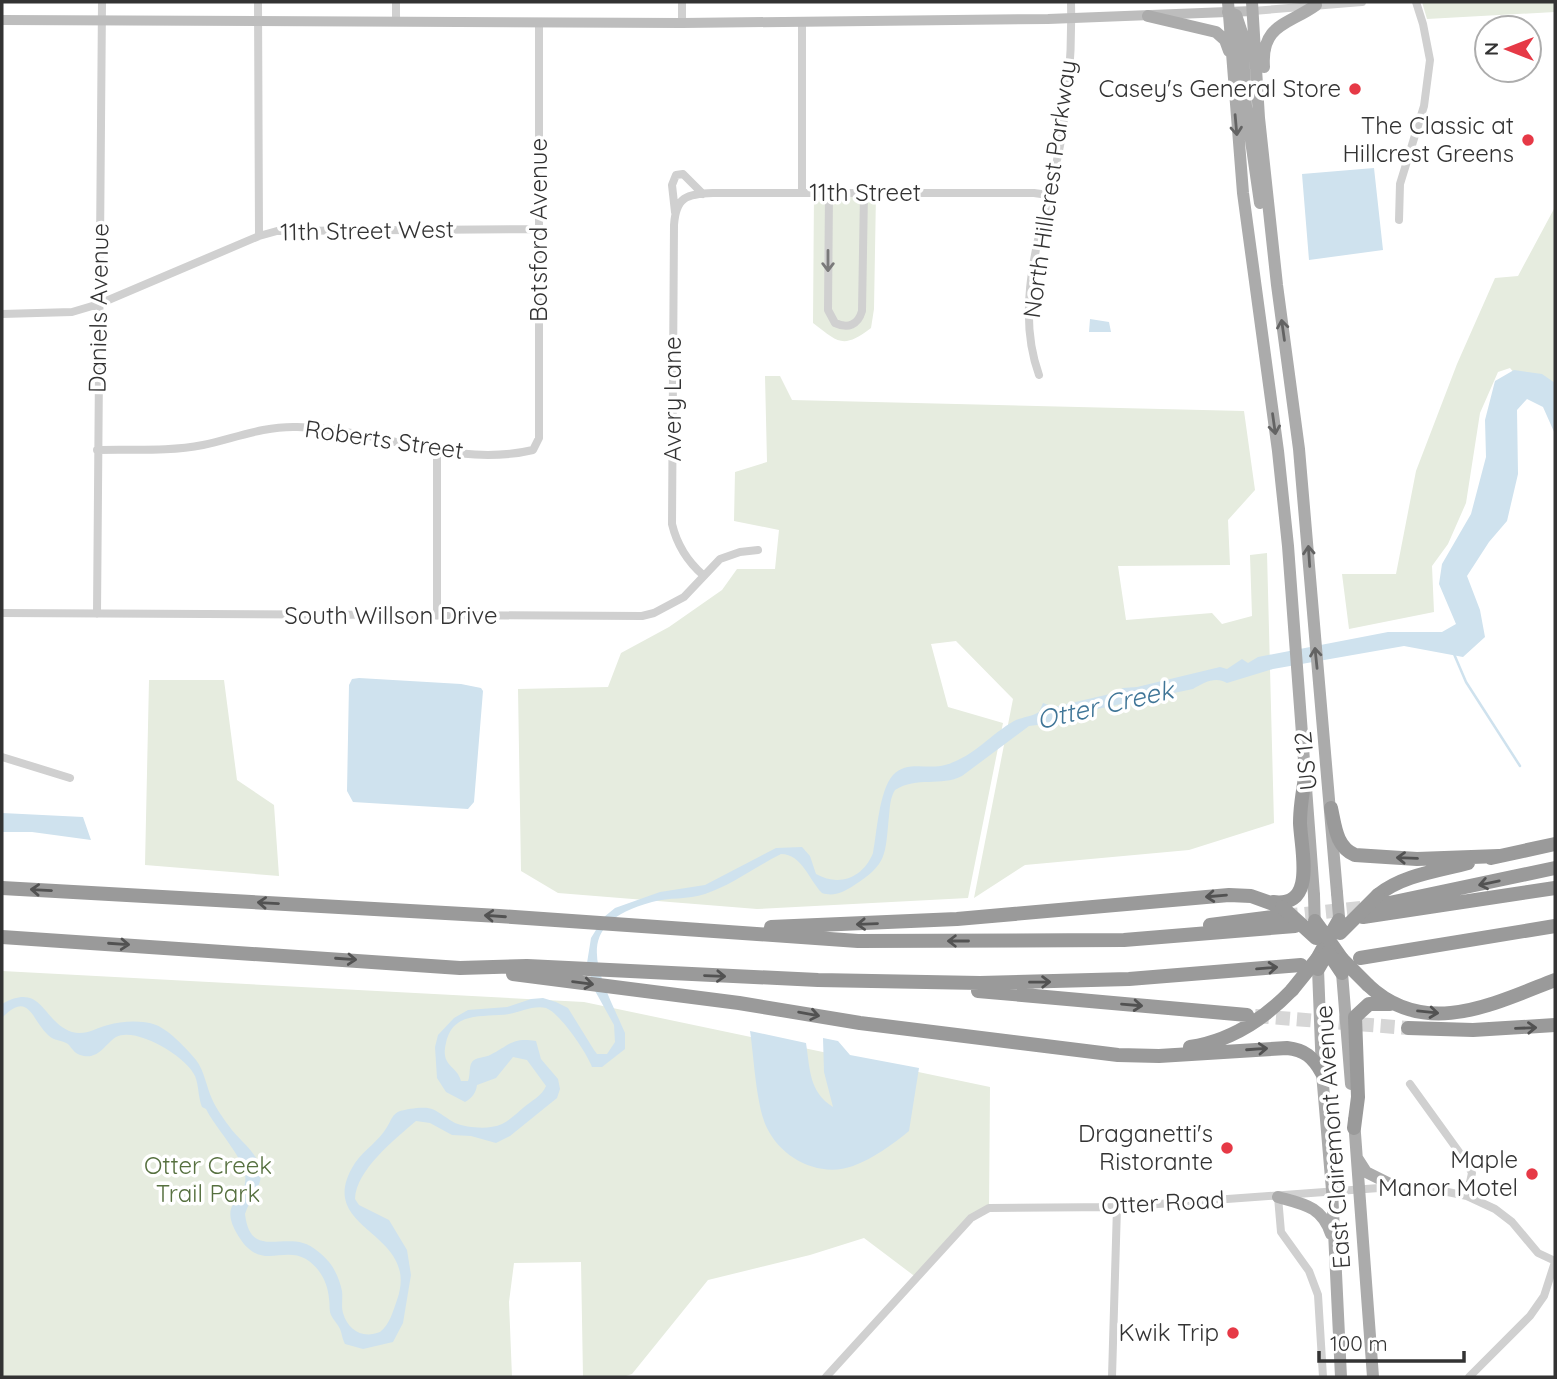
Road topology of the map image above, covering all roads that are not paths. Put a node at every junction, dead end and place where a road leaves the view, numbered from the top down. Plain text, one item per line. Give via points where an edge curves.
1 (102, 2) edge
2 (258, 2) edge
3 (396, 2) edge
4 (682, 2) edge
5 (1071, 2) edge
6 (1242, 2) edge
7 (1362, 2) edge
8 (1416, 2) edge
9 (1312, 4) edge
10 (1253, 6) edge
11 (1228, 7) edge
12 (1148, 16) junction
13 (1071, 18) junction
14 (2, 20) edge
15 (102, 21) junction
16 (258, 21) junction
17 (396, 22) junction
18 (539, 22) junction
19 (802, 22) junction
20 (682, 23) junction
21 (1231, 57) junction
22 (864, 192) junction
23 (802, 193) junction
24 (829, 193) junction
25 (703, 194) junction
26 (1048, 195) junction
27 (675, 214) junction
28 (1399, 220) dead end
29 (538, 229) junction
30 (259, 236) junction
31 (1274, 256) junction
32 (1277, 285) junction
33 (99, 304) junction
34 (2, 314) edge
35 (1039, 375) dead end
36 (539, 438) joint
37 (97, 450) junction
38 (437, 451) junction
39 (758, 550) dead end
40 (703, 575) junction
41 (2, 613) edge
42 (97, 614) junction
43 (437, 616) junction
44 (2, 757) edge
45 (1306, 772) junction
46 (70, 778) dead end
47 (1331, 808) junction
48 (1555, 844) edge
49 (1499, 856) junction
50 (1555, 868) edge
51 (2, 888) edge
52 (1555, 888) edge
53 (1338, 893) joint
54 (1371, 906) junction
55 (1279, 908) junction
56 (1315, 921) joint
57 (1295, 926) tunnel mouth
58 (1555, 926) edge
59 (679, 928) junction
60 (2, 937) edge
61 (1057, 942) junction
62 (1330, 949) junction
63 (1360, 958) dead end
64 (1301, 965) dead end
65 (524, 971) junction
66 (1555, 981) edge
67 (918, 983) junction
68 (1394, 1005) junction
69 (1247, 1015) tunnel mouth
70 (1555, 1025) edge
71 (1408, 1028) tunnel mouth
72 (1091, 1052) junction
73 (1322, 1073) junction
74 (1410, 1084) dead end
75 (1354, 1128) junction
76 (1356, 1156) junction
77 (1398, 1188) junction
78 (1358, 1189) junction
79 (1332, 1190) junction
80 (1467, 1196) junction
81 (1278, 1197) junction
82 (1117, 1207) junction
83 (1334, 1242) junction
84 (1555, 1261) edge
85 (826, 1377) edge
86 (1112, 1377) edge
87 (1323, 1377) edge
88 (1341, 1377) edge
89 (1373, 1377) edge
90 (1469, 1377) edge

1 - 15 street, Daniels Avenue
2 - 16 street
3 - 17 street
4 - 20 street
5 - 13 street, North Hillcrest Parkway
6 - 10 main road
7 - 9 street
8 - 28 street via 1430,60 1424,106 1400,184
9 - 10 street
9 - 31 main road via 1276,28 1264,51
10 - 11 street
10 - 31 main road, US 12
11 - 12 street
11 - 21 main road, US 12
11 - 32 main road via 1242,33 1246,106 1265,242
12 - 13 street
12 - 21 main road via 1216,32
13 - 19 street
13 - 26 street, North Hillcrest Parkway via 1067,99
14 - 15 street
15 - 16 street
15 - 33 street, Daniels Avenue
16 - 17 street
16 - 30 street
17 - 18 street
18 - 20 street
18 - 29 street, Botsford Avenue
19 - 20 street
19 - 23 street
21 -> 45 main road, US 12 / US 12 via 1244,207 1279,464
22 - 24 street, 11th Street
24 -> 22 street via 828,310 835,323 849,326 862,311
22 - 26 street, 11th Street
23 - 24 street, 11th Street
23 - 25 street, 11th Street
25 - 27 street, 11th Street via 684,199
25 - 27 street, Avery Lane via 684,174 676,175 672,185
26 - 35 street, North Hillcrest Parkway via 1030,305 1031,353
27 - 40 street, Avery Lane via 672,524 679,546
29 - 30 street, 11th Street West via 297,229
29 - 36 street, Botsford Avenue
30 - 33 street, 11th Street West
31 - 32 main road, US 12
47 -> 32 main road, US 12 / US 12 via 1299,449
33 - 34 street, 11th Street West via 72,312
33 - 37 street, Daniels Avenue
36 - 38 street, Roberts Street via 533,450 510,455
37 - 38 street, Roberts Street via 172,450 296,427 353,433
37 - 42 street, Daniels Avenue
38 - 43 street
39 - 40 street, South Willson Drive via 729,555
40 - 43 street, South Willson Drive via 684,597 642,616
41 - 42 street, South Willson Drive
42 - 43 street, South Willson Drive
44 - 46 street
45 - 55 highway via 1300,822 1303,883 1294,899
45 - 56 main road, US 12 / US 12, bridge
49 -> 47 highway via 1417,859 1355,855 1339,841
47 - 53 main road, US 12 / US 12
48 - 49 highway
49 - 54 highway via 1404,880
50 -> 54 highway
59 -> 51 highway
52 - 54 highway
53 - 62 main road, East Clairemont Avenue / US 12, bridge
54 - 62 highway, bridge
55 -> 59 highway via 1244,895 1229,895 884,924
55 - 61 highway via 1163,932
55 - 62 highway, bridge
56 - 62 highway, bridge
57 - 61 highway
58 - 63 highway
61 -> 59 highway via 858,941
60 -> 65 highway
62 - 68 highway, bridge
62 - 72 highway, bridge via 1293,990 1240,1031 1212,1042 1171,1049
62 - 73 main road, East Clairemont Avenue / US 12 via 1320,993
62 - 75 main road, East Clairemont Avenue / US 12 via 1344,989
67 -> 64 highway via 1129,979
65 -> 67 highway
65 -> 72 highway via 860,1023
68 -> 66 highway via 1458,1013
67 -> 69 highway
68 - 75 highway via 1369,1004 1355,1017 1358,1097
71 -> 70 highway
72 -> 73 highway via 1159,1056 1287,1048 1306,1053
73 - 79 main road, East Clairemont Avenue / US 12
74 - 80 street via 1467,1163 1472,1173
75 - 76 main road, East Clairemont Avenue / US 12
76 - 77 main road via 1366,1172
76 - 78 main road, East Clairemont Avenue / US 12
77 - 78 street, Otter Road
77 - 80 street, Otter Road
78 - 79 street, Otter Road
78 - 89 main road, East Clairemont Avenue / US 12
79 - 81 street, Otter Road
79 - 83 main road, East Clairemont Avenue / US 12
80 - 84 street, Otter Road via 1500,1213 1538,1253
81 - 82 street, Otter Road
81 - 83 main road via 1320,1213
81 - 87 street via 1281,1232 1309,1271 1318,1295
82 - 85 street, Otter Road via 989,1208 971,1218
82 - 86 street
83 - 88 main road, East Clairemont Avenue / US 12
84 - 90 street via 1544,1296 1530,1317

